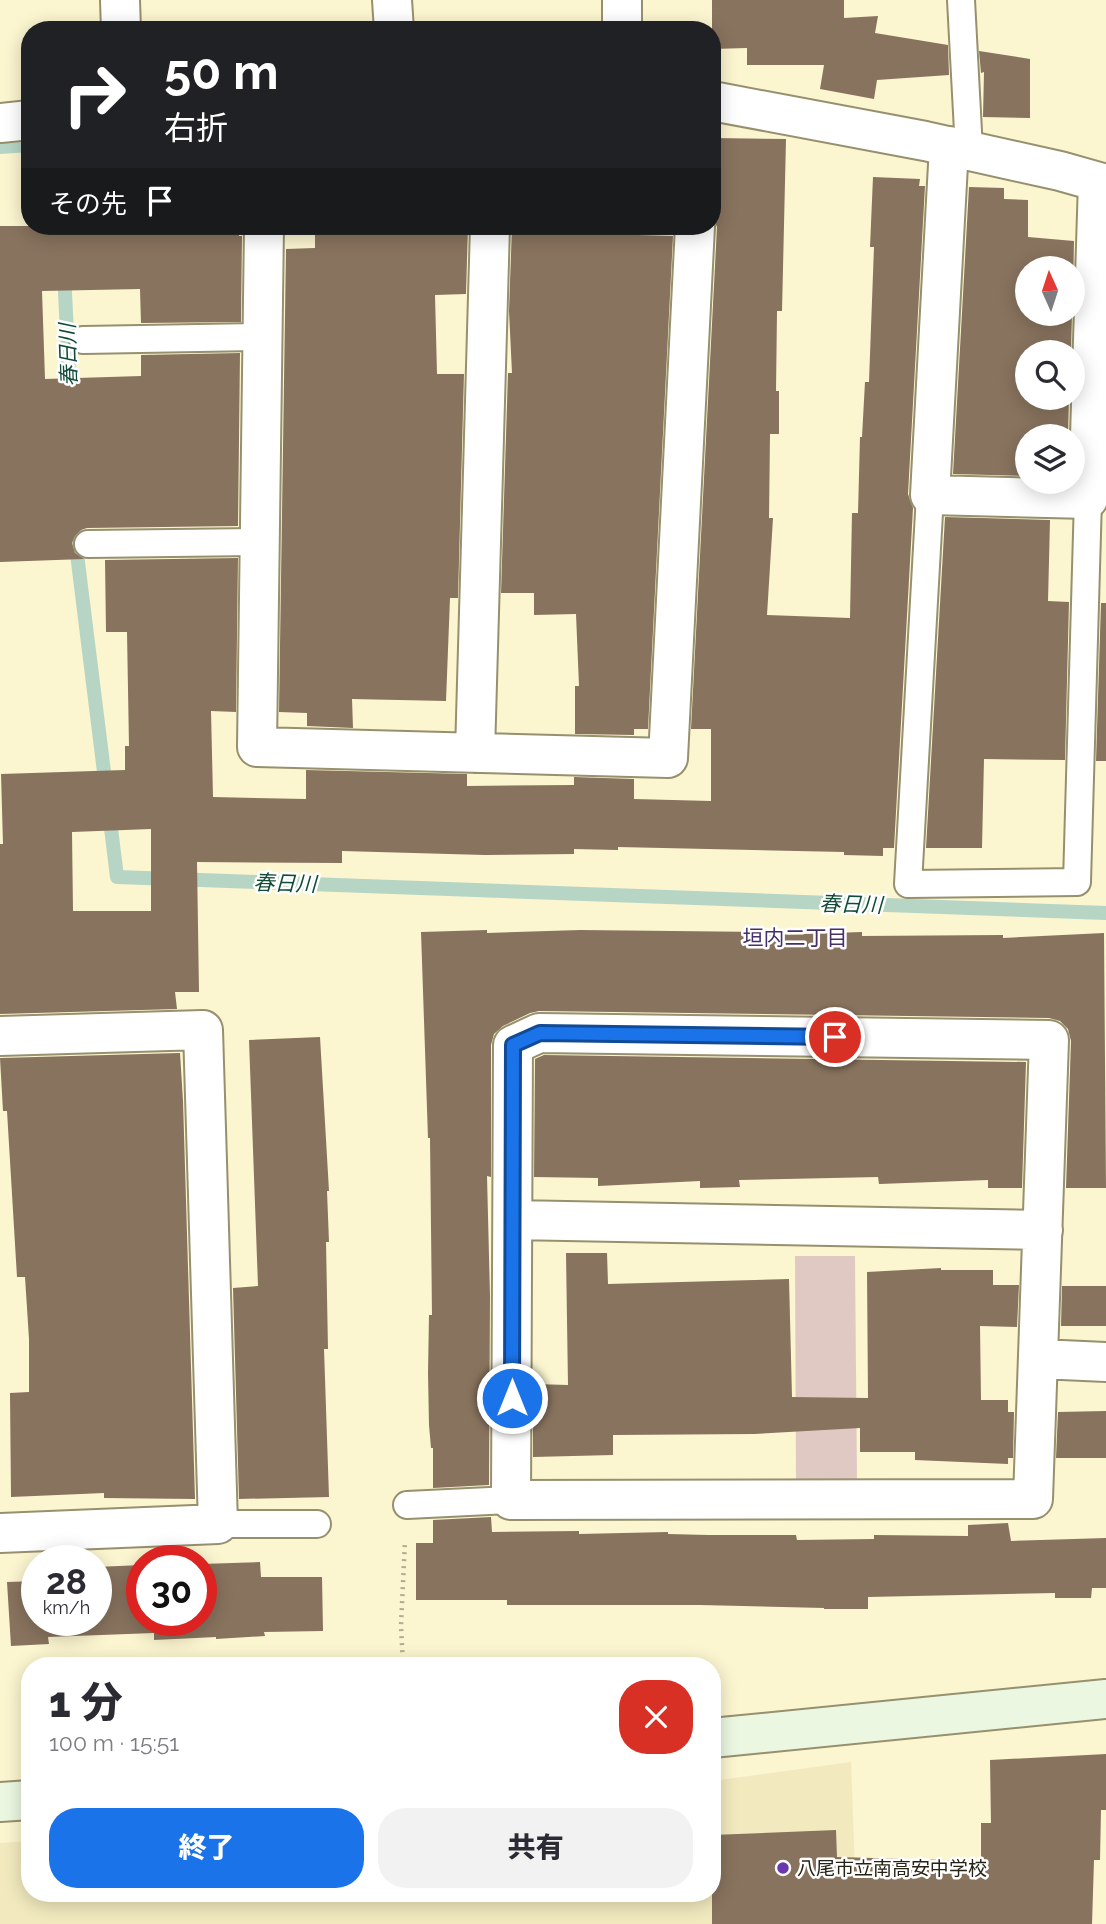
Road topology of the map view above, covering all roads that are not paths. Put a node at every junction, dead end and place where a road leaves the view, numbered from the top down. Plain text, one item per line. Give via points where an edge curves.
1 (120, 0) edge
2 (393, 0) edge
3 (622, 0) edge
4 (961, 0) edge
5 (121, 21) edge
6 (394, 21) edge
7 (622, 21) edge
8 (721, 103) edge
9 (21, 121) edge
10 (0, 123) edge
11 (959, 148) junction
12 (1102, 183) edge
13 (264, 235) edge
14 (491, 235) edge
15 (695, 235) edge
16 (262, 337) junction
17 (83, 340) dead end
18 (930, 495) junction
19 (1088, 499) junction
20 (259, 542) junction
21 (88, 544) dead end
22 (475, 752) junction
23 (0, 1036) edge
24 (513, 1220) junction
25 (1043, 1230) junction
26 (1040, 1359) junction
27 (1106, 1362) edge
28 (511, 1500) junction
29 (407, 1505) road end
30 (218, 1524) junction
31 (317, 1524) dead end
32 (0, 1533) edge
33 (1106, 1699) edge
34 (721, 1737) edge
35 (21, 1801) edge
36 (0, 1802) edge

1 - 5 street
2 - 6 street
3 - 7 street
4 - 11 lane
8 - 11 street
9 - 10 street
11 - 12 street
11 - 18 street
12 - 19 street
13 - 16 street
14 - 22 street
15 - 22 street via 668,758
16 - 17 lane
16 - 20 street
18 - 19 street
18 - 19 lane via 908,884 1077,882
20 - 21 lane
20 - 22 street via 257,747
23 - 30 street via 203,1030
24 - 25 street
24 - 25 street via 513,1045 540,1033 1049,1040
24 - 28 street
25 - 26 street
26 - 27 street
26 - 28 street via 1033,1499
28 - 29 lane
30 - 31 lane
30 - 32 street
33 - 34 street
35 - 36 street

